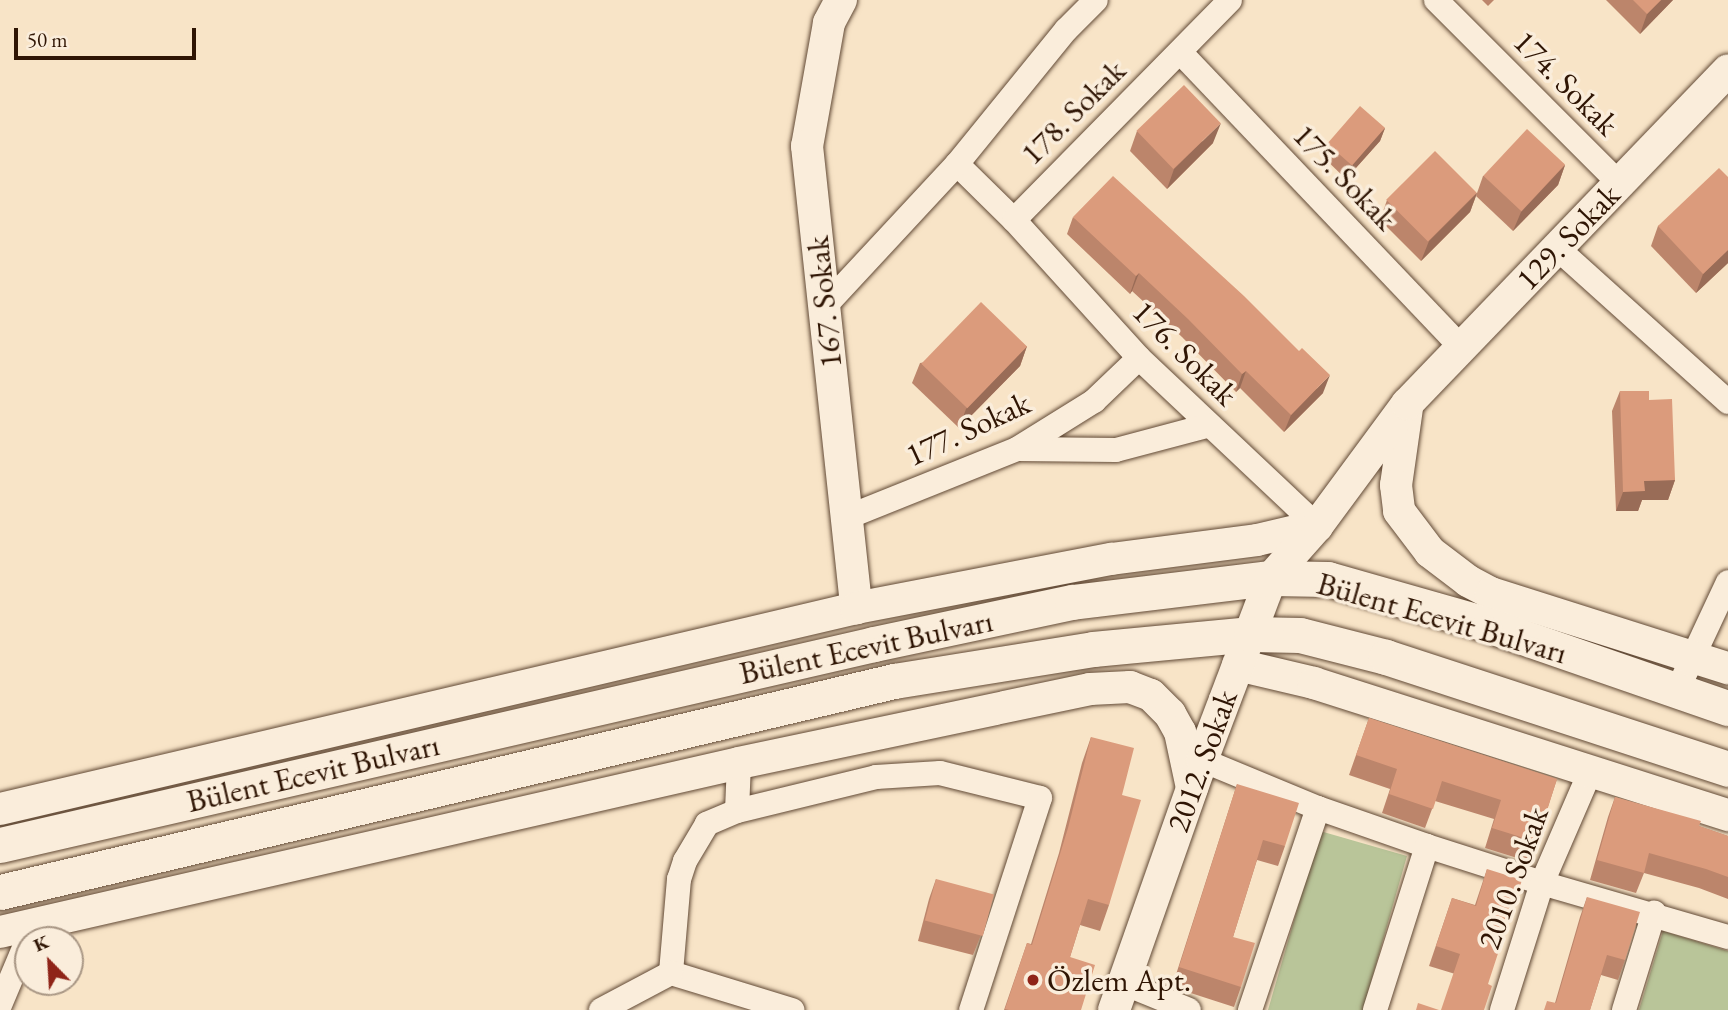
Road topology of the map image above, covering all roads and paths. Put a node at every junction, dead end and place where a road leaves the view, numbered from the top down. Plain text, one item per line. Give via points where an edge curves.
1 (841, 0) edge
2 (1096, 0) edge
3 (1230, 0) edge
4 (1436, 0) edge
5 (1180, 52) junction
6 (1728, 71) edge
7 (957, 164) junction
8 (1619, 183) junction
9 (1014, 220) junction
10 (1557, 247) junction
11 (825, 306) junction
12 (1462, 348) junction
13 (1139, 358) junction
14 (1728, 402) edge
15 (1407, 404) junction
16 (1210, 425) junction
17 (1017, 449) junction
18 (848, 517) junction
19 (1317, 526) junction
20 (1271, 578) junction
21 (1728, 582) edge
22 (1485, 607) junction
23 (856, 608) junction
24 (1244, 649) junction
25 (1694, 658) junction
26 (1728, 668) edge
27 (1677, 691) junction
28 (1728, 708) edge
29 (739, 764) junction
30 (1728, 769) edge
31 (1591, 770) junction
32 (1197, 774) junction
33 (1318, 808) junction
34 (0, 809) edge
35 (737, 811) junction
36 (1728, 815) edge
37 (0, 845) edge
38 (1427, 846) junction
39 (1542, 883) junction
40 (0, 892) edge
41 (1654, 913) junction
42 (34, 924) junction
43 (0, 932) edge
44 (1728, 937) edge
45 (671, 972) junction
46 (1119, 997) edge
47 (0, 1005) edge
48 (601, 1010) edge
49 (792, 1010) edge
50 (971, 1010) edge
51 (1189, 1010) edge
52 (1250, 1010) edge
53 (1376, 1010) edge
54 (1502, 1010) edge
55 (1624, 1010) edge

1 - 11 street, 167. Sokak via 829,23 807,146
2 - 7 street
3 - 5 street, 178. Sokak
4 - 8 street, 174. Sokak
5 - 9 street, 178. Sokak
5 - 12 street, 175. Sokak
6 - 8 street, 129. Sokak
7 - 9 street, 176. Sokak
7 - 11 street
8 - 10 street, 129. Sokak
9 - 13 street, 176. Sokak
10 - 12 street, 129. Sokak
10 - 14 street
11 - 18 street, 167. Sokak
12 - 15 street, 129. Sokak
13 - 16 street, 176. Sokak
13 - 17 street, 177. Sokak via 1094,401
15 - 19 street, 129. Sokak
15 - 22 street via 1396,485 1399,511 1430,552 1468,581
16 - 17 street via 1116,450
16 - 19 street, 176. Sokak
17 - 18 street, 177. Sokak
18 - 23 street, 167. Sokak
19 - 20 street, 2012. Sokak
19 - 23 street via 1257,540 1111,559
20 - 22 main road, Bülent Ecevit Bulvarı via 1328,579
20 - 24 street, 2012. Sokak
20 - 37 main road, Bülent Ecevit Bulvarı via 1072,602
21 - 25 street
22 - 25 street
22 - 27 main road, Bülent Ecevit Bulvarı
23 - 34 street
24 - 30 main road, Bülent Ecevit Bulvarı via 1300,635 1386,657
24 - 31 street via 1314,683
24 - 32 street, 2012. Sokak
24 - 40 main road, Bülent Ecevit Bulvarı via 1093,649 894,681
25 - 26 street
25 - 27 street
27 - 28 main road, Bülent Ecevit Bulvarı
29 - 32 street via 1090,689 1130,687 1151,695 1170,714
29 - 35 street
29 - 42 street
31 - 36 street
31 - 39 street, 2010. Sokak
32 - 33 street
32 - 46 street, 2012. Sokak
33 - 38 street
33 - 52 street
35 - 45 street via 707,824 685,861 675,904
35 - 50 street via 876,777 940,773 1040,798
38 - 39 street
38 - 53 street
39 - 41 street
39 - 54 street, 2010. Sokak
41 - 44 street
41 - 55 street
42 - 43 street
42 - 47 street
45 - 48 street
45 - 49 street
46 - 51 street

